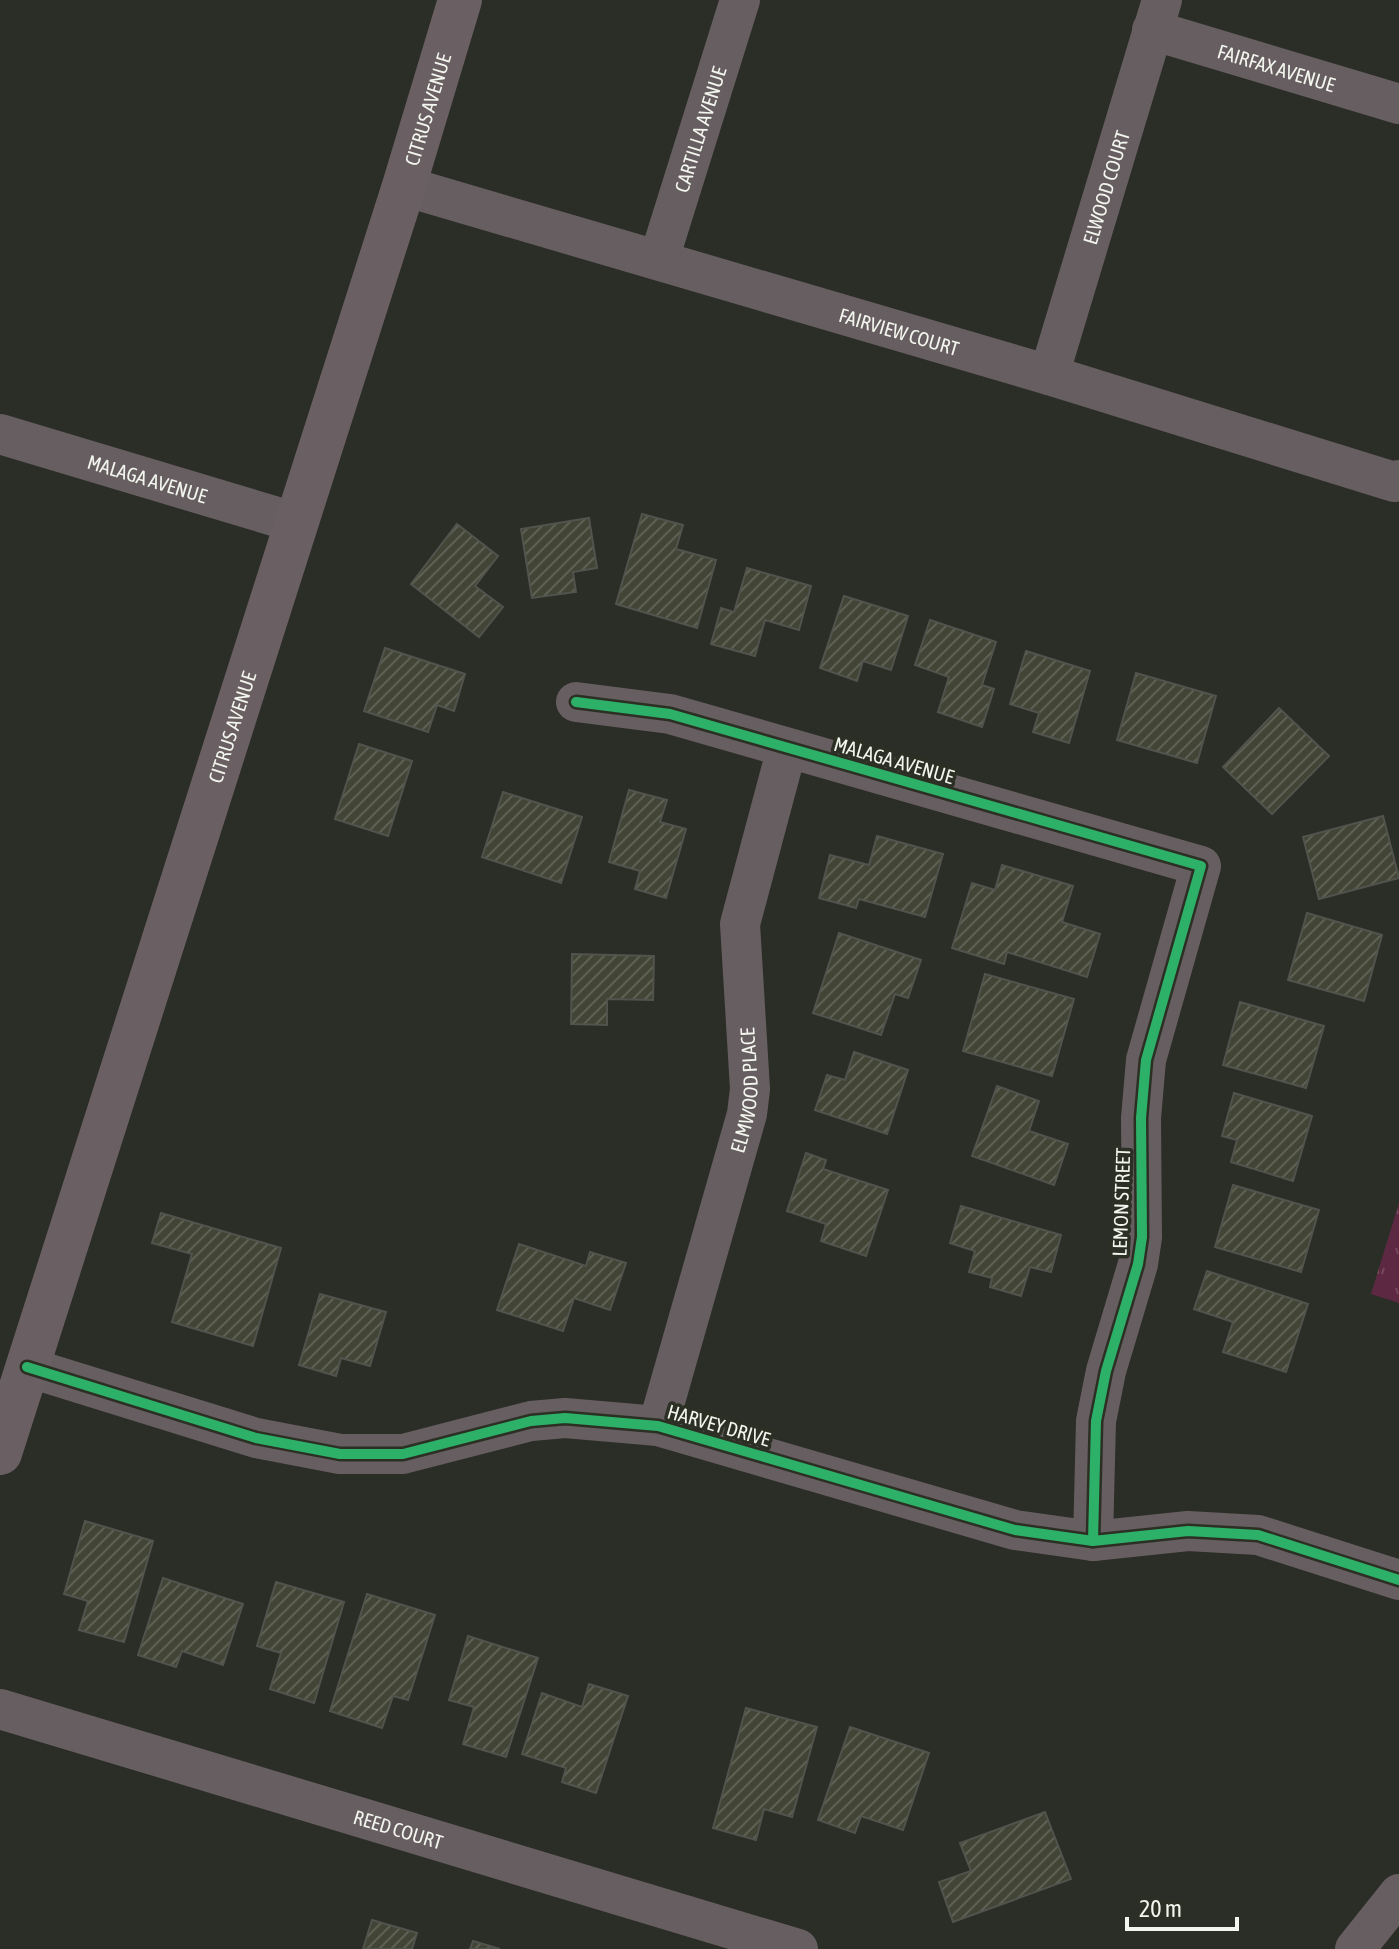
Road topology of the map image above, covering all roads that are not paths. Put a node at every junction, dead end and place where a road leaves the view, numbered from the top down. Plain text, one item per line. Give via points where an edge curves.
1 (460, 0) edge
2 (740, 0) edge
3 (1157, 15) edge
4 (1399, 104) edge
5 (404, 186) junction
6 (659, 259) junction
7 (1049, 375) junction
8 (0, 434) edge
9 (1396, 481) edge
10 (297, 523) junction
11 (576, 702) dead end
12 (787, 748) junction
13 (1201, 866) joint
14 (27, 1367) junction
15 (658, 1426) junction
16 (0, 1453) edge
17 (1093, 1541) junction
18 (1399, 1580) edge
19 (0, 1709) edge
20 (1399, 1894) edge
21 (798, 1949) edge
22 (1355, 1949) edge

1 - 5 main road, CITRUS AVENUE
2 - 6 street, CARTILLA AVENUE
3 - 4 street, FAIRFAX AVENUE
3 - 7 street, ELWOOD COURT
5 - 6 street, FAIRVIEW COURT
5 - 10 main road, CITRUS AVENUE
6 - 7 street, FAIRVIEW COURT
7 - 9 street, FAIRVIEW COURT
8 - 10 street, MALAGA AVENUE
10 - 14 main road, CITRUS AVENUE
11 - 12 street, MALAGA AVENUE via 670,714
12 - 13 street, MALAGA AVENUE
12 - 15 street, ELMWOOD PLACE via 740,924 747,1114
13 - 17 street, LEMON STREET via 1146,1060 1142,1237 1096,1421
14 - 15 street, HARVEY DRIVE via 256,1438 340,1454 403,1454 531,1421 565,1418
14 - 16 main road, CITRUS AVENUE
15 - 17 street, HARVEY DRIVE via 1015,1530
17 - 18 street, HARVEY DRIVE via 1188,1531 1258,1535
19 - 21 street, REED COURT
20 - 22 street

